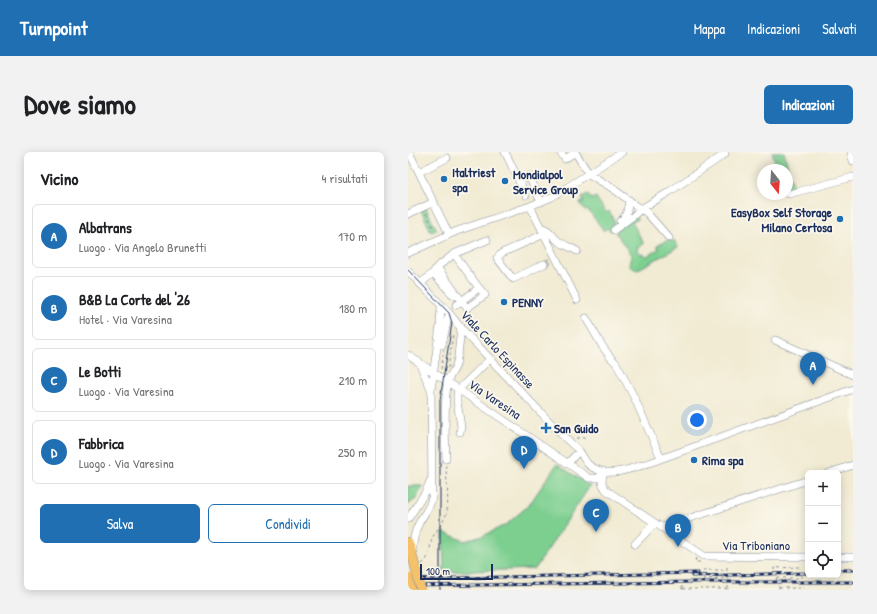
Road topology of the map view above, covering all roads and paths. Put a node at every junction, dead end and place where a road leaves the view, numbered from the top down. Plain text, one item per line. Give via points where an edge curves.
1 (409, 152) edge
2 (505, 152) edge
3 (560, 152) edge
4 (575, 152) edge
5 (622, 152) edge
6 (725, 152) edge
7 (851, 152) edge
8 (611, 155) edge
9 (447, 158) dead end
10 (853, 161) edge
11 (419, 172) junction
12 (588, 172) junction
13 (853, 177) edge
14 (519, 182) junction
15 (793, 193) edge
16 (526, 195) dead end
17 (629, 200) junction
18 (434, 202) junction
19 (541, 202) junction
20 (530, 206) junction
21 (423, 207) junction
22 (640, 209) junction
23 (408, 214) edge
24 (434, 229) dead end
25 (543, 231) junction
26 (449, 234) junction
27 (669, 238) dead end
28 (487, 240) dead end
29 (577, 251) dead end
30 (408, 253) edge
31 (454, 254) junction
32 (544, 264) tunnel mouth
33 (435, 270) junction
34 (408, 271) edge
35 (420, 284) junction
36 (577, 300) dead end
37 (455, 305) junction
38 (441, 307) junction
39 (586, 318) dead end
40 (440, 326) junction
41 (461, 327) junction
42 (453, 335) dead end
43 (775, 340) dead end
44 (444, 349) dead end
45 (408, 355) edge
46 (490, 359) junction
47 (419, 362) junction
48 (441, 369) dead end
49 (433, 373) junction
50 (447, 374) dead end
51 (853, 375) edge
52 (447, 381) junction
53 (853, 388) edge
54 (459, 389) junction
55 (431, 390) junction
56 (460, 432) dead end
57 (586, 438) dead end
58 (574, 441) junction
59 (579, 451) junction
60 (661, 458) junction
61 (446, 460) joint
62 (568, 463) junction
63 (853, 465) edge
64 (838, 470) edge
65 (603, 471) junction
66 (432, 475) junction
67 (805, 481) edge
68 (418, 504) junction
69 (408, 509) edge
70 (408, 519) edge
71 (659, 525) junction
72 (408, 542) edge
73 (635, 544) dead end
74 (412, 554) junction
75 (805, 557) edge
76 (841, 557) edge
77 (853, 557) edge
78 (696, 558) dead end
79 (704, 559) junction
80 (421, 564) dead end
81 (727, 567) dead end
82 (703, 570) dead end
83 (774, 570) dead end
84 (799, 570) dead end
85 (801, 575) dead end
86 (777, 576) dead end
87 (408, 577) edge
88 (728, 578) dead end
89 (801, 578) junction
90 (703, 579) dead end
91 (801, 581) dead end
92 (682, 586) dead end
93 (728, 586) dead end
94 (779, 588) edge
95 (803, 588) edge
96 (682, 589) edge
97 (411, 590) edge
98 (421, 590) edge
99 (728, 590) edge

1 - 11 street
2 - 14 street
3 - 4 street via 565,159
4 - 12 street
5 - 8 street
6 - 22 street via 669,192
7 - 10 street
8 - 12 street
9 - 11 street
11 - 18 street
12 - 17 street
12 - 19 street via 558,194
13 - 15 street
14 - 16 street
14 - 19 street via 529,176
17 - 22 street
17 - 22 street via 626,217 613,228
18 - 21 street
18 - 26 street
19 - 20 street
20 - 25 street
20 - 26 street
21 - 23 street
21 - 24 path
22 - 27 street via 647,213
25 - 29 street via 548,230 557,240
25 - 32 street via 497,258 513,279
25 - 36 street via 554,259
26 - 30 street
28 - 31 street
31 - 33 street
31 - 37 street via 479,288
33 - 35 street
33 - 37 street via 456,291
34 - 35 street, Viale Carlo Espinasse
35 - 38 street, Viale Carlo Espinasse
37 - 38 street, Viale Carlo Espinasse
37 - 40 street
37 - 41 street, Viale Carlo Espinasse
37 - 49 street via 438,368
38 - 40 street
39 - 60 street via 616,363
40 - 49 street
41 - 46 street, Viale Carlo Espinasse
41 - 52 street via 456,368
42 - 50 path
43 - 51 street
44 - 48 path
45 - 47 street, Via Varesina
46 - 54 street
46 - 58 street, Viale Carlo Espinasse
47 - 49 street, Via Varesina
47 - 55 street
49 - 52 street, Via Varesina
49 - 55 street
52 - 54 street, Via Varesina
52 - 61 street
53 - 60 street
54 - 56 street via 457,395
54 - 62 street, Via Varesina
55 - 66 street
57 - 58 path
58 - 59 street, Viale Carlo Espinasse
59 - 62 street
59 - 65 street, Viale Carlo Espinasse via 588,464
60 - 65 street via 619,472
61 - 80 path via 447,511 434,533 429,555
62 - 65 street, Via Varesina via 591,478 599,478
63 - 64 street
65 - 71 street via 602,483 606,490
66 - 68 street
66 - 74 street via 432,498 415,532
67 - 71 street
68 - 69 street
68 - 70 street
71 - 73 street
71 - 79 street
72 - 74 main road
74 - 98 main road, bridge
75 - 79 street, Via Triboniano
76 - 77 street
78 - 79 path via 695,562
81 - 82 path via 727,570
83 - 84 path
85 - 89 path
86 - 89 path via 776,579
87 - 97 main road, bridge
88 - 90 path
89 - 91 path
92 - 96 path
93 - 99 path
94 - 95 path
96 - 99 path

